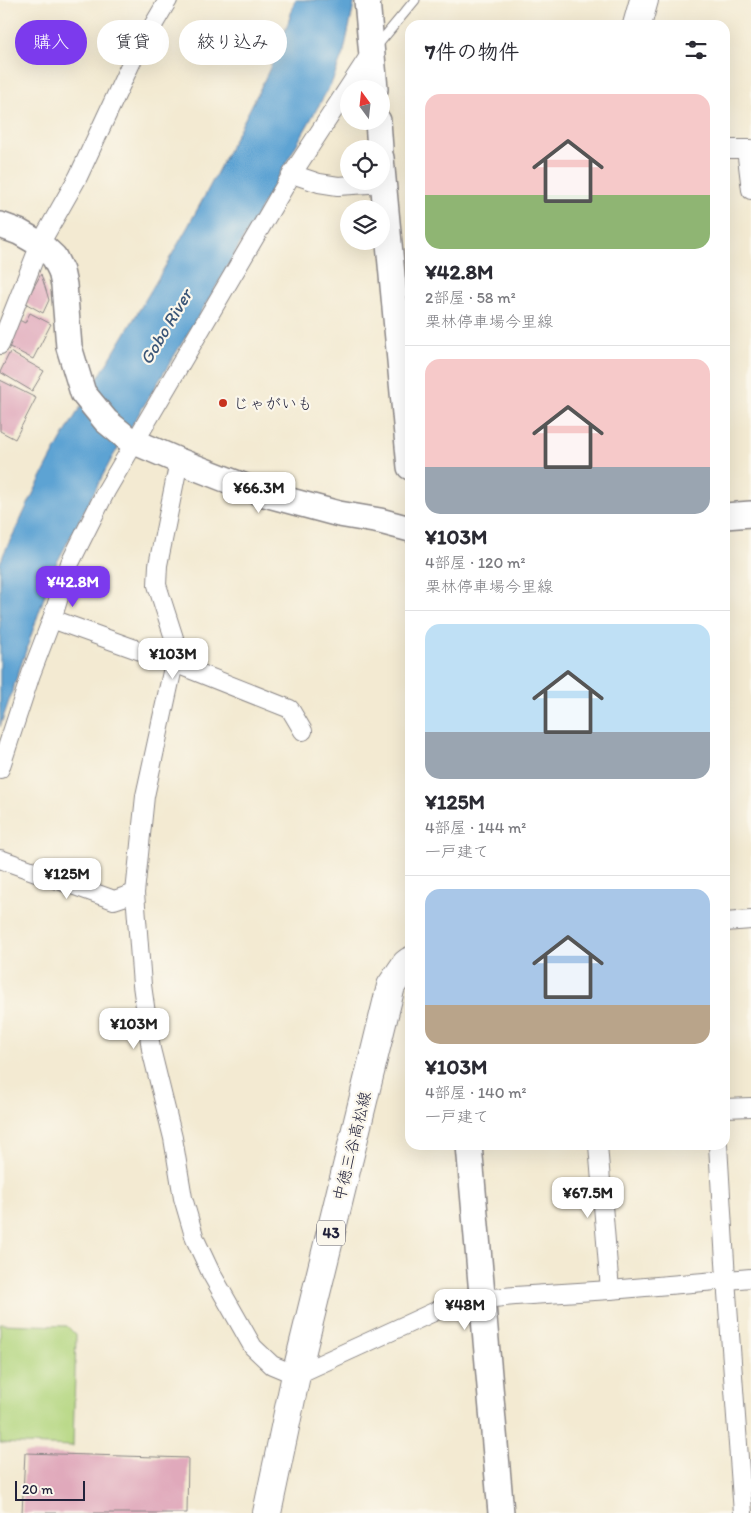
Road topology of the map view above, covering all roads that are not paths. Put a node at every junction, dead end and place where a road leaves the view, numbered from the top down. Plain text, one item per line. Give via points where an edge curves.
1 (168, 0) edge
2 (367, 0) edge
3 (415, 0) edge
4 (644, 0) edge
5 (638, 20) edge
6 (371, 53) junction
7 (374, 80) edge
8 (730, 149) edge
9 (749, 149) edge
10 (292, 174) junction
11 (340, 186) edge
12 (385, 190) edge
13 (751, 190) edge
14 (0, 225) edge
15 (40, 244) junction
16 (0, 345) edge
17 (405, 412) edge
18 (131, 440) junction
19 (179, 462) junction
20 (751, 514) edge
21 (730, 516) edge
22 (405, 528) edge
23 (52, 619) junction
24 (174, 663) junction
25 (303, 731) dead end
26 (0, 769) edge
27 (0, 858) edge
28 (136, 894) junction
29 (751, 920) edge
30 (730, 922) edge
31 (405, 965) edge
32 (751, 1107) edge
33 (730, 1108) edge
34 (469, 1150) edge
35 (598, 1150) edge
36 (718, 1150) edge
37 (751, 1278) edge
38 (726, 1280) junction
39 (610, 1290) junction
40 (483, 1299) junction
41 (296, 1375) junction
42 (745, 1444) edge
43 (267, 1513) edge
44 (501, 1513) edge
45 (743, 1513) edge

1 - 15 street via 132,61 78,177
2 - 6 street
3 - 6 lane
4 - 5 main road
6 - 7 street
6 - 10 street
8 - 9 street
9 - 13 street
10 - 11 street
10 - 18 street
12 - 17 street
14 - 15 street
15 - 16 street
15 - 18 street via 54,257 61,271 69,347 83,393 106,421
18 - 19 street
18 - 23 street via 70,563
19 - 22 street via 261,493
19 - 24 street via 158,565 157,585 174,638
20 - 21 street
23 - 24 street
23 - 26 street
24 - 25 street via 290,709
24 - 28 street via 145,796
27 - 28 street via 114,900
28 - 41 street via 142,985 151,1049 195,1239 253,1347 272,1366
29 - 30 street
31 - 41 main road, 中徳三谷高松線 / 43 via 391,986
32 - 33 street
34 - 40 street
35 - 39 street
36 - 38 street
37 - 38 street
38 - 39 street
38 - 42 street
39 - 40 street
40 - 41 street via 449,1305
40 - 44 street
41 - 43 main road, 中徳三谷高松線 / 43
42 - 45 street

